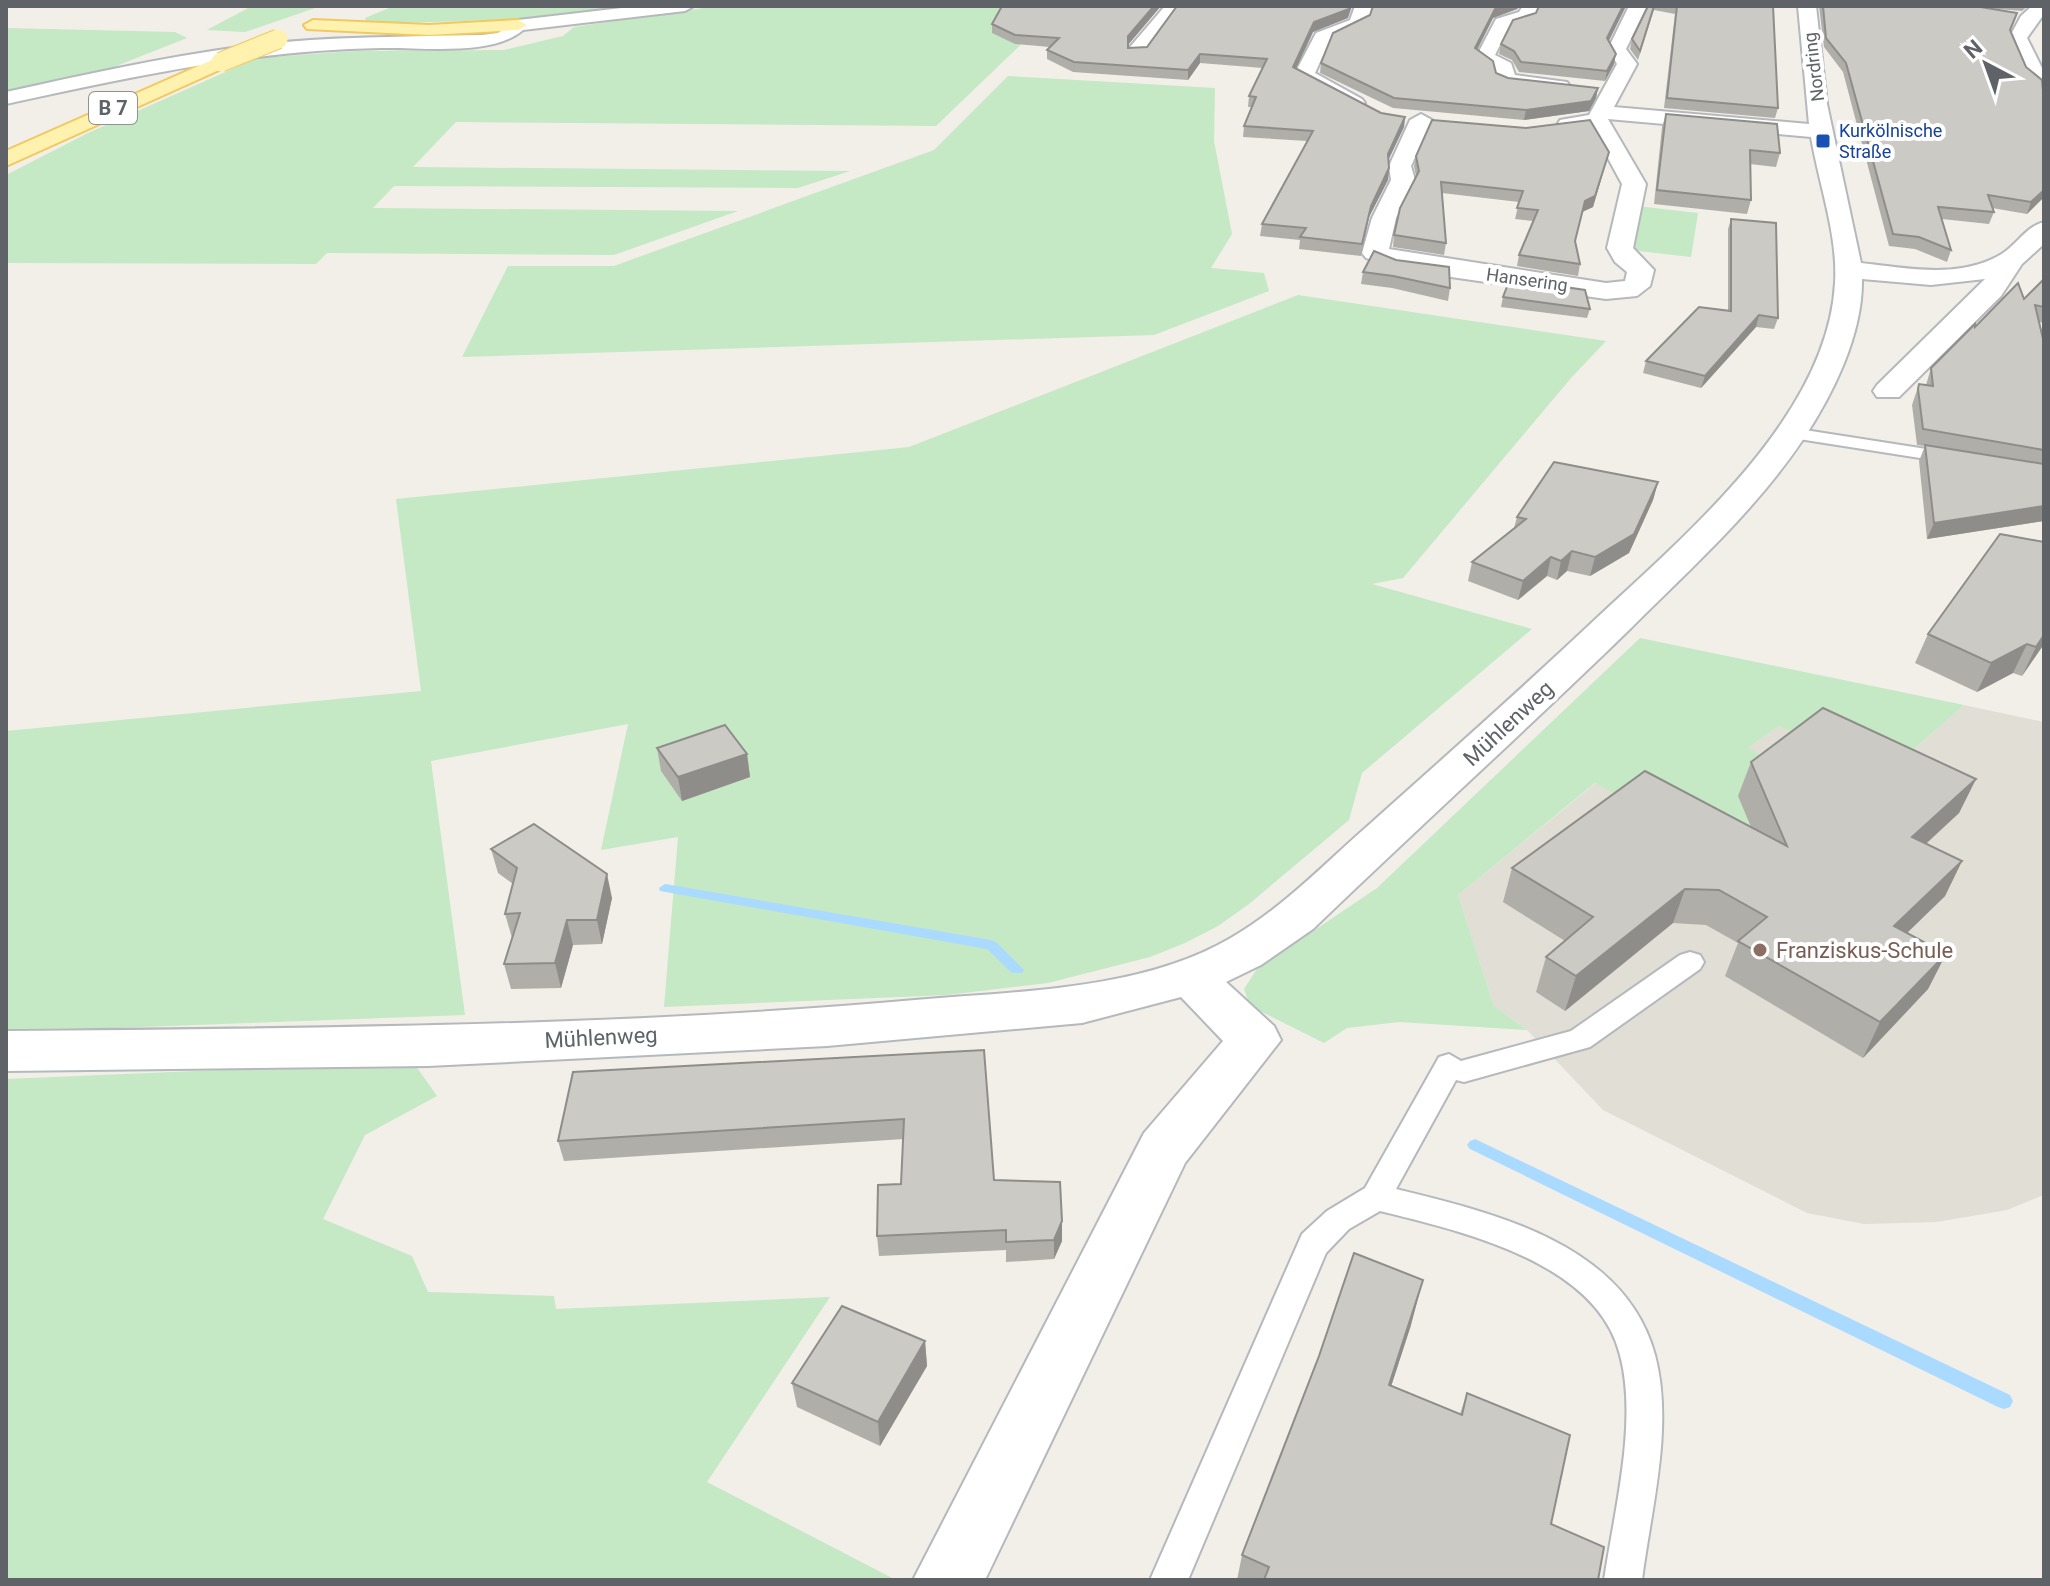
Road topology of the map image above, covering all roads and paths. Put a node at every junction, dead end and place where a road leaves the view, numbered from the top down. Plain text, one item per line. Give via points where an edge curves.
1 (366, 6) edge
2 (685, 6) edge
3 (1174, 6) edge
4 (1364, 6) edge
5 (1532, 6) edge
6 (1638, 6) edge
7 (1807, 6) edge
8 (2028, 13) edge
9 (313, 25) junction
10 (518, 25) junction
11 (1137, 51) edge
12 (2044, 83) edge
13 (1613, 91) junction
14 (6, 98) edge
15 (1375, 113) edge
16 (1600, 116) junction
17 (1448, 123) edge
18 (1552, 126) edge
19 (1821, 131) junction
20 (6, 159) edge
21 (2044, 229) edge
22 (2013, 258) junction
23 (1847, 269) junction
24 (1888, 391) dead end
25 (1792, 433) junction
26 (1965, 460) edge
27 (1690, 962) dead end
28 (1192, 976) junction
29 (6, 1051) edge
30 (1376, 1197) junction
31 (958, 1577) edge
32 (1169, 1580) edge
33 (1623, 1580) edge

1 - 9 main road, B 7
2 - 10 street
3 - 11 street
4 - 15 street via 1357,23 1322,37 1304,75
5 - 13 street via 1526,16 1502,23 1485,57 1504,67 1503,76
6 - 13 street via 1617,49 1628,61
7 - 19 street, Nordring
8 - 12 street via 2018,42 2031,71
9 - 10 main road via 429,30
9 - 20 main road, B 7, bridge
10 - 14 street via 509,35 482,41 344,43 211,56
13 - 16 street
16 - 17 street, Hansering via 1634,184 1620,248 1641,270 1637,286 1627,290 1492,276 1375,253 1384,218 1403,180 1400,166 1410,119
16 - 18 street
16 - 19 street
19 - 23 street, Nordring
21 - 22 street
22 - 23 street via 1953,276
22 - 24 street via 1991,290
23 - 25 street, Mühlenweg via 1838,334 1816,391
25 - 26 lane
25 - 28 street, Mühlenweg via 1685,557 1296,917 1244,953
27 - 30 lane via 1580,1039 1456,1068
28 - 29 street, Mühlenweg via 1082,1004 827,1027 428,1046
28 - 31 street via 1255,1040 1164,1149
30 - 32 lane via 1338,1220 1313,1244
30 - 33 lane via 1459,1218 1528,1244 1603,1293 1627,1324 1638,1356 1642,1408

